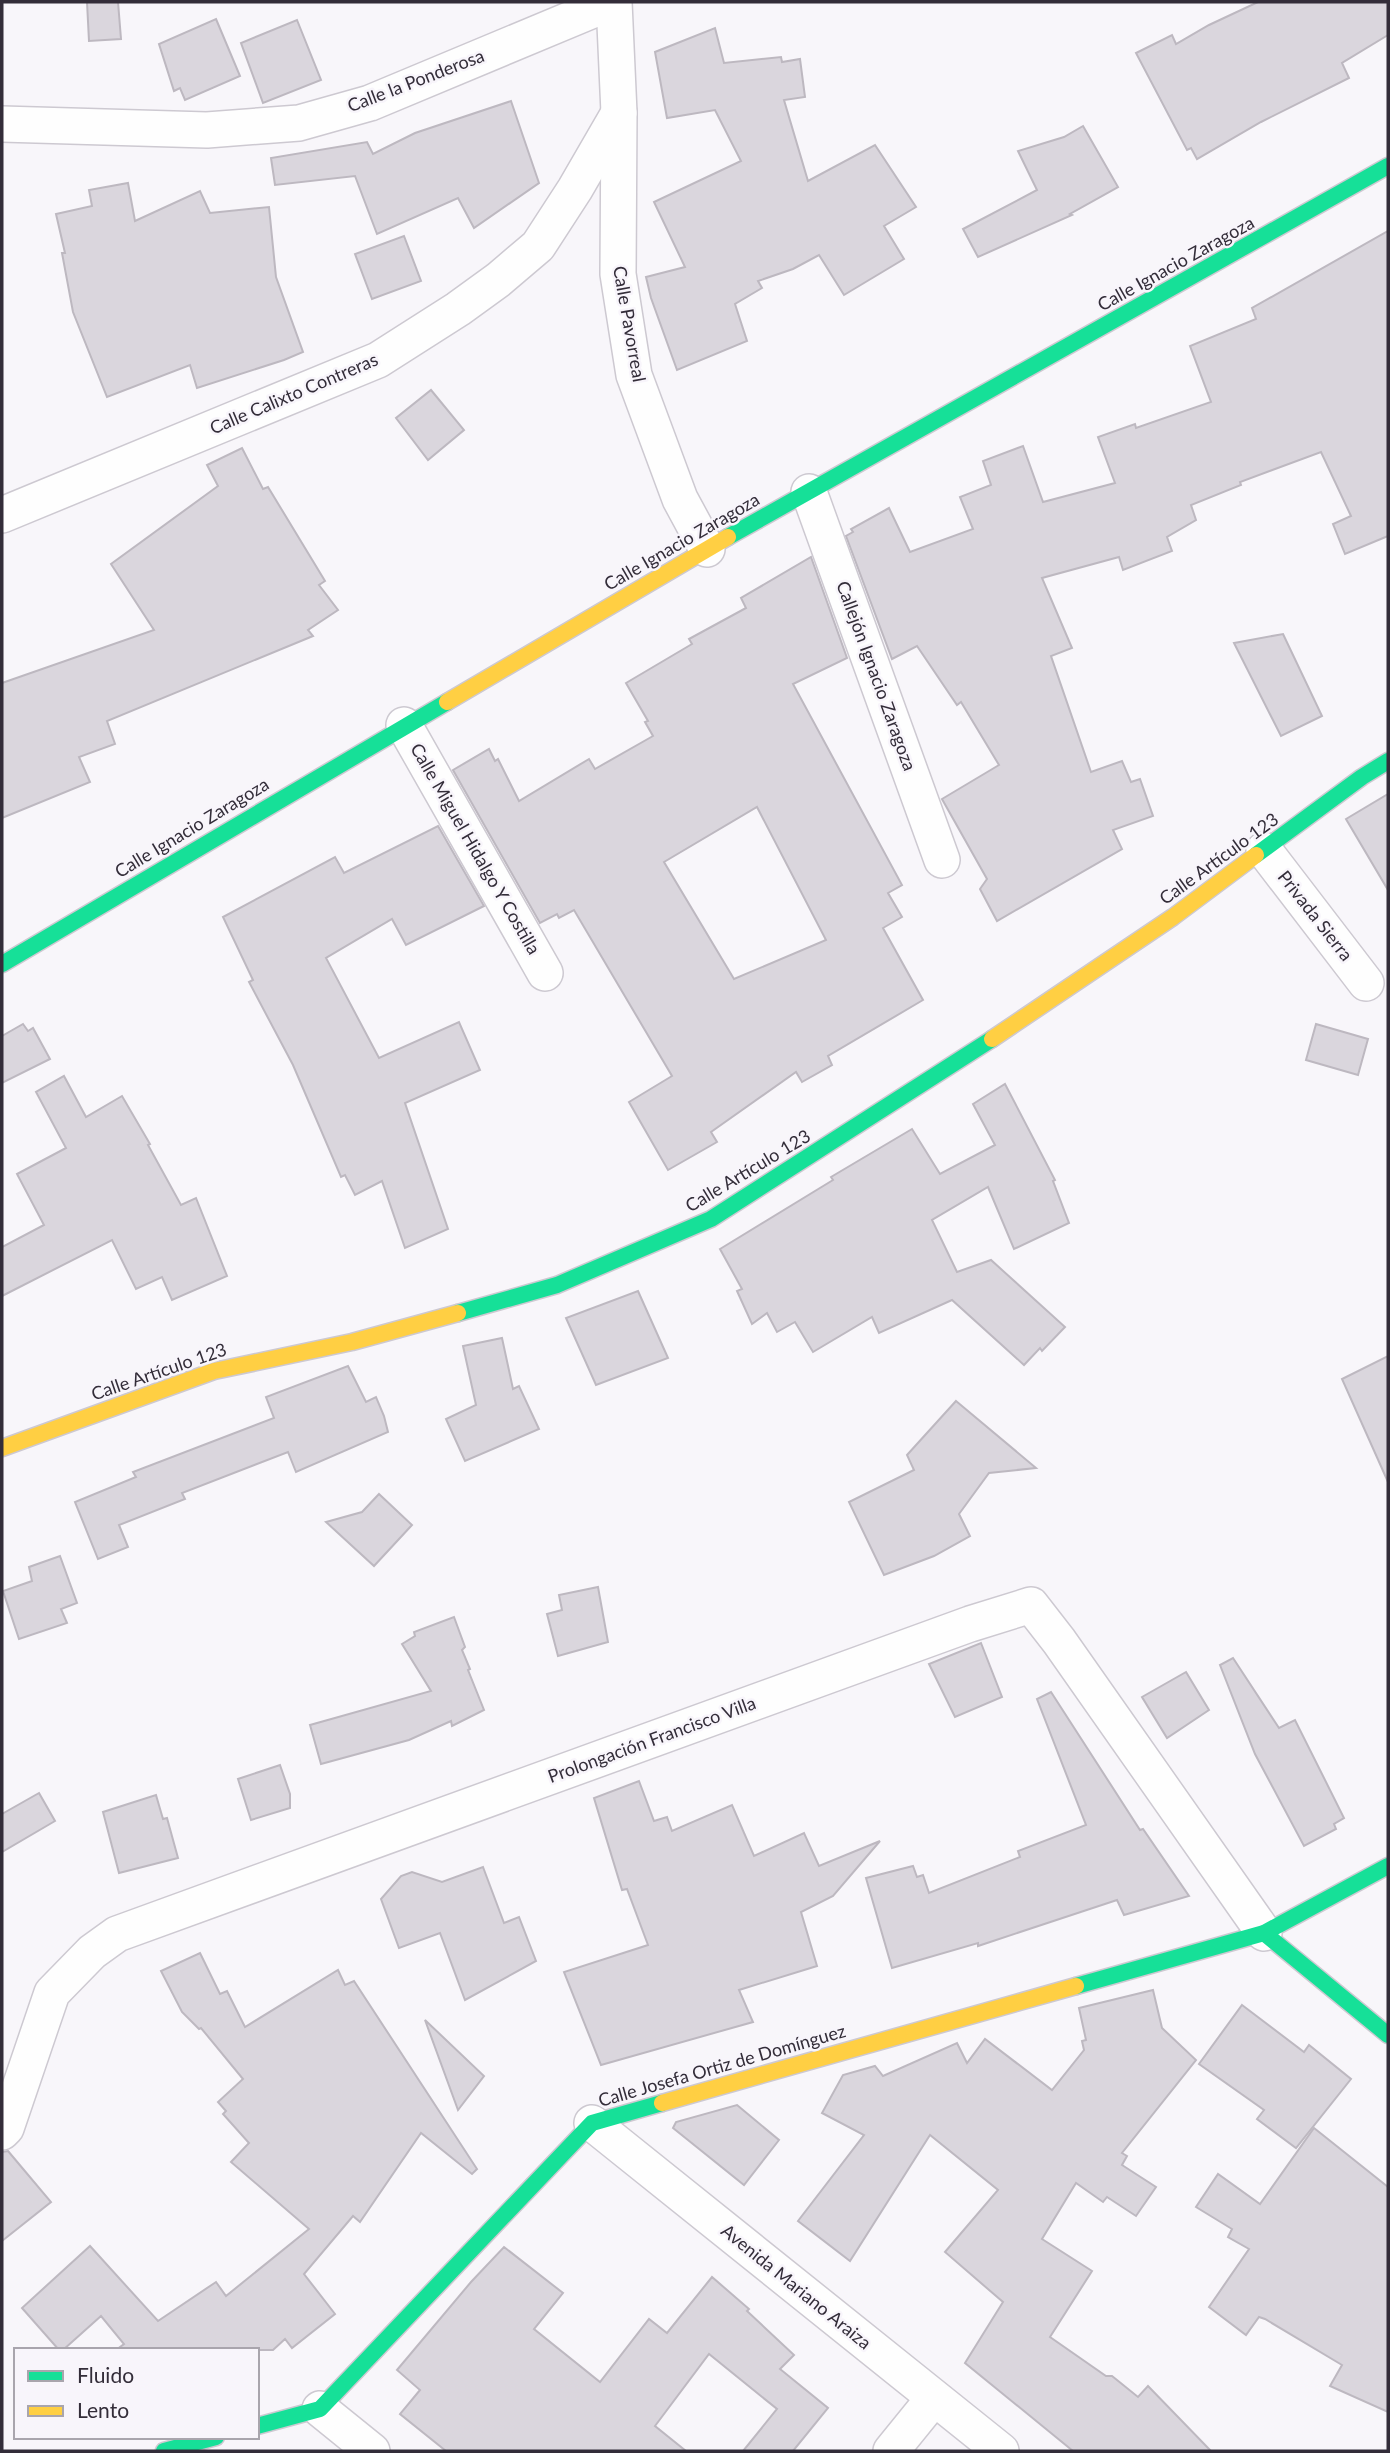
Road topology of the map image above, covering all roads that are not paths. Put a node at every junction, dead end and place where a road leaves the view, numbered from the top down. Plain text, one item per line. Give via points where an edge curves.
1 (613, 2) edge
2 (619, 114) junction
3 (2, 124) edge
4 (1388, 166) edge
5 (809, 492) junction
6 (2, 515) edge
7 (707, 549) junction
8 (404, 725) junction
9 (1388, 761) edge
10 (1264, 850) junction
11 (943, 860) dead end
12 (2, 964) edge
13 (545, 973) dead end
14 (1366, 983) dead end
15 (2, 1448) edge
16 (1388, 1866) edge
17 (1264, 1933) junction
18 (1388, 2035) edge
19 (592, 2123) junction
20 (2, 2132) edge
21 (934, 2398) junction
22 (320, 2409) junction
23 (259, 2425) edge
24 (209, 2439) edge
25 (164, 2451) edge
26 (372, 2451) edge
27 (891, 2451) edge
28 (1001, 2451) edge

1 - 2 street, Calle Pavorreal
1 - 3 street, Calle la Ponderosa via 370,103 299,122 207,130
2 - 6 street, Calle Calixto Contreras via 538,246 458,309 378,360
2 - 7 street, Calle Pavorreal via 618,274 634,375 680,499
4 - 5 street, Calle Ignacio Zaragoza
5 - 7 street, Calle Ignacio Zaragoza
5 - 11 street, Callejón Ignacio Zaragoza
7 - 8 street, Calle Ignacio Zaragoza
8 - 12 street, Calle Ignacio Zaragoza
8 - 13 street, Calle Miguel Hidalgo Y Costilla
9 - 10 street, Calle Artículo 123
10 - 14 street, Privada Sierra
10 - 15 street, Calle Artículo 123 via 1009,1028 712,1219 557,1285 352,1342 214,1371
16 - 17 street, Calle Josefa Ortiz de Domínguez
17 - 18 street
17 - 19 street, Calle Josefa Ortiz de Domínguez
17 - 20 street, Prolongación Francisco Villa via 1031,1605 117,1934 52,1993
19 - 21 street, Avenida Mariano Araiza
19 - 22 street, Calle Josefa Ortiz de Domínguez
21 - 27 street
21 - 28 street, Avenida Mariano Araiza
22 - 23 street
22 - 26 street
24 - 25 street

